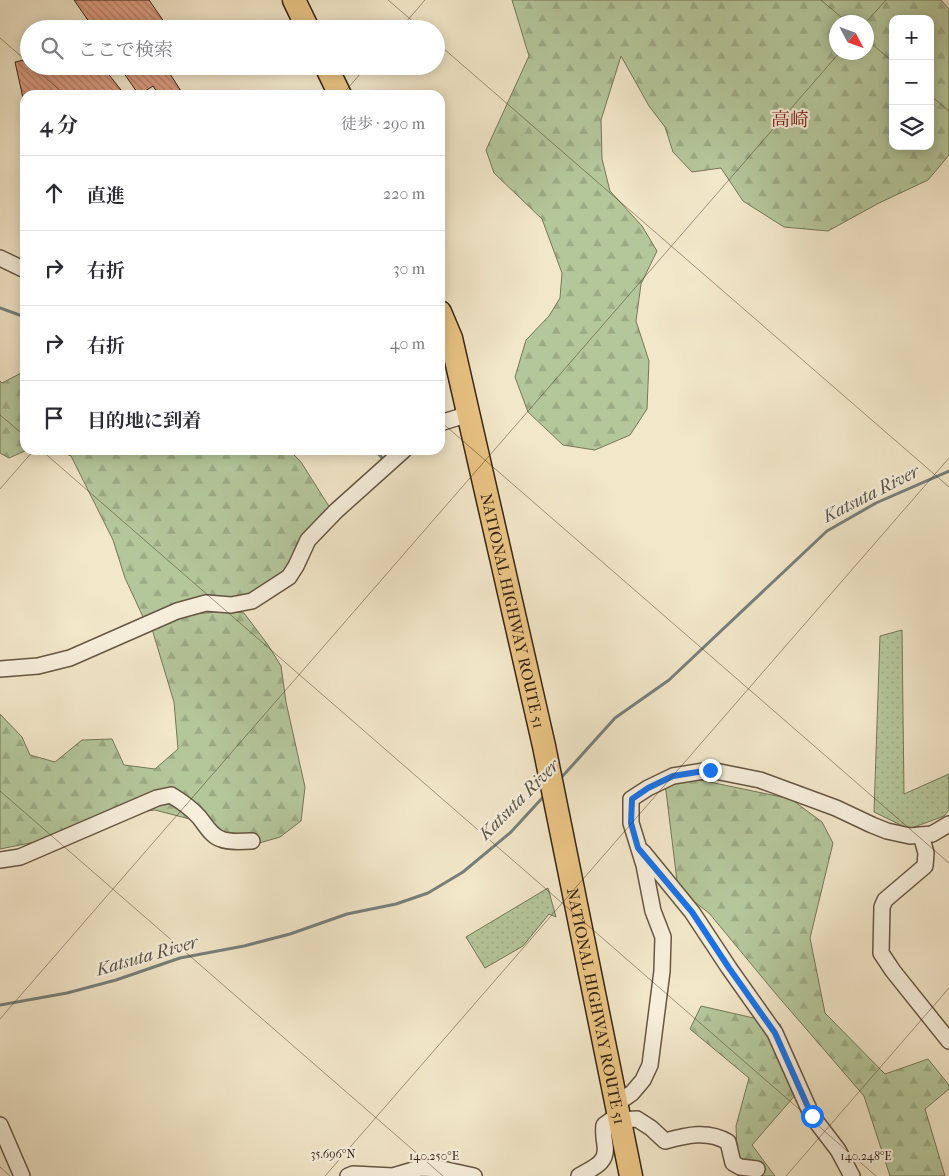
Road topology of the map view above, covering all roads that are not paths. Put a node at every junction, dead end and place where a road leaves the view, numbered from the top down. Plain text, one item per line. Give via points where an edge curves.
1 (294, 0) edge
2 (304, 20) edge
3 (330, 75) edge
4 (338, 90) edge
5 (0, 258) edge
6 (20, 268) edge
7 (445, 324) edge
8 (469, 414) junction
9 (445, 421) edge
10 (399, 455) edge
11 (0, 669) edge
12 (949, 824) edge
13 (921, 835) junction
14 (252, 841) dead end
15 (638, 848) junction
16 (0, 860) edge
17 (949, 1042) edge
18 (618, 1114) junction
19 (0, 1125) edge
20 (757, 1169) dead end
21 (22, 1176) edge
22 (348, 1176) edge
23 (474, 1176) edge
24 (579, 1176) edge
25 (631, 1176) edge
26 (852, 1176) edge

1 - 2 highway
3 - 4 highway
5 - 6 street
7 - 8 highway, NATIONAL HIGHWAY ROUTE 51
8 - 9 street
8 - 18 highway, NATIONAL HIGHWAY ROUTE 51 via 544,746
10 - 11 street via 308,540 289,577 252,601 231,605 206,603 177,611 70,658 38,666
12 - 13 street via 932,834
13 - 15 street via 887,831 760,780 710,770 673,776 632,799 631,823
13 - 17 street via 926,853 925,866 885,900 882,907 881,953
14 - 16 street via 219,839 184,802 171,794 20,857
15 - 18 street via 653,911 663,937 662,971 650,1065
15 - 26 street via 692,912 775,1033 812,1116 838,1150
18 - 20 street via 637,1119 666,1141 702,1134 720,1138 728,1142 733,1163
18 - 24 street via 604,1125 606,1154 603,1161
18 - 25 highway, NATIONAL HIGHWAY ROUTE 51
19 - 21 street
22 - 23 street via 393,1176 420,1168

